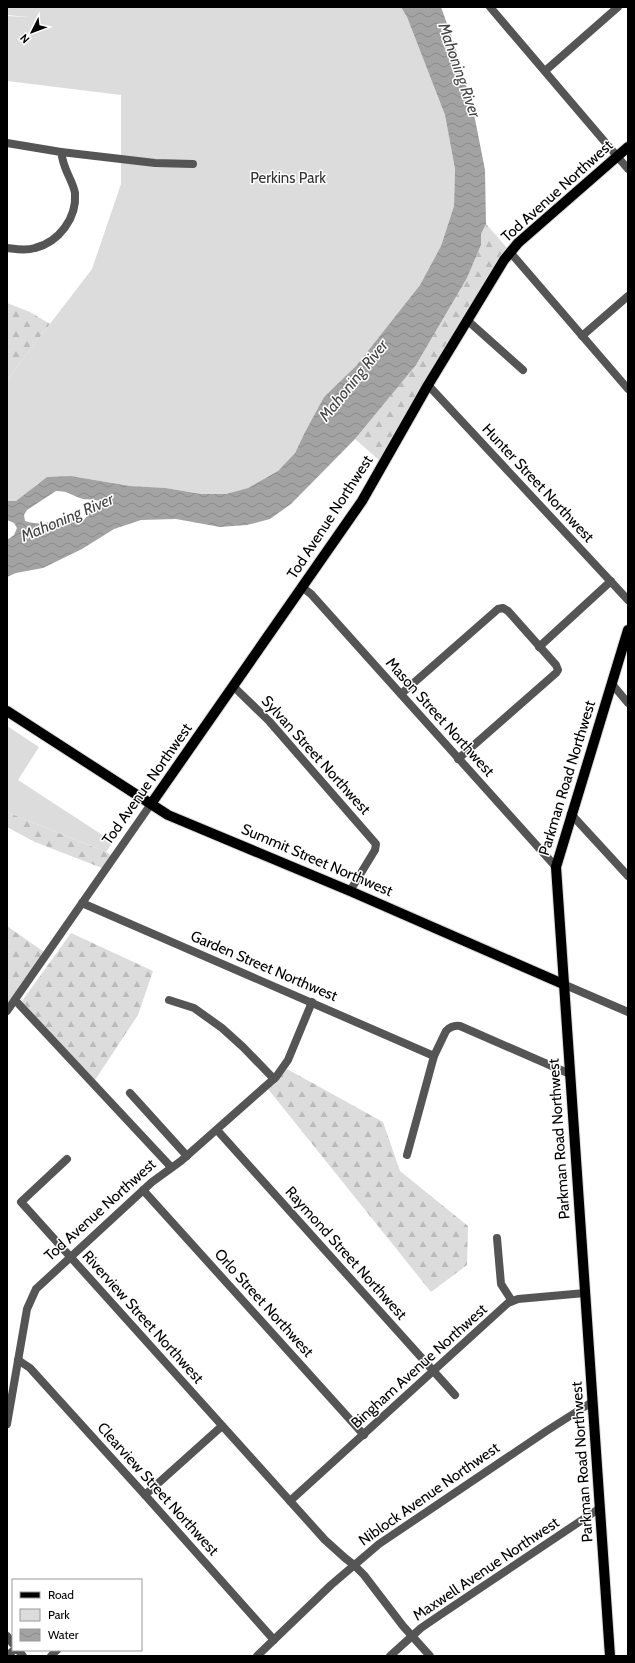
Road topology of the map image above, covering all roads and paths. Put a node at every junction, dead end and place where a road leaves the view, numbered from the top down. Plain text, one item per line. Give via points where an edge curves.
1 (490, 7) edge
2 (618, 7) edge
3 (545, 71) junction
4 (7, 143) edge
5 (628, 147) edge
6 (61, 152) junction
7 (618, 156) junction
8 (193, 164) dead end
9 (628, 169) edge
10 (7, 248) edge
11 (510, 252) junction
12 (628, 296) edge
13 (467, 320) junction
14 (582, 336) junction
15 (523, 370) dead end
16 (428, 385) junction
17 (628, 390) edge
18 (610, 581) junction
19 (302, 587) junction
20 (628, 600) edge
21 (628, 630) edge
22 (539, 647) junction
23 (612, 684) junction
24 (233, 686) junction
25 (401, 694) junction
26 (628, 703) edge
27 (7, 711) edge
28 (458, 759) junction
29 (151, 804) junction
30 (571, 814) junction
31 (556, 867) junction
32 (628, 876) edge
33 (350, 891) junction
34 (82, 903) junction
35 (563, 984) junction
36 (15, 1000) junction
37 (169, 1000) dead end
38 (312, 1002) junction
39 (7, 1011) edge
40 (628, 1012) edge
41 (434, 1056) junction
42 (570, 1074) junction
43 (274, 1079) junction
44 (130, 1093) dead end
45 (216, 1130) junction
46 (407, 1155) dead end
47 (187, 1156) junction
48 (67, 1159) dead end
49 (171, 1167) junction
50 (143, 1190) junction
51 (497, 1238) dead end
52 (70, 1257) junction
53 (585, 1293) junction
54 (512, 1301) junction
55 (18, 1360) junction
56 (433, 1371) junction
57 (455, 1395) dead end
58 (592, 1402) junction
59 (7, 1424) edge
60 (222, 1426) junction
61 (364, 1435) junction
62 (145, 1495) junction
63 (290, 1501) junction
64 (600, 1508) junction
65 (354, 1565) junction
66 (412, 1636) junction
67 (274, 1640) junction
68 (258, 1656) edge
69 (390, 1656) edge
70 (430, 1656) edge
71 (610, 1656) edge

1 - 3 street
2 - 3 street
3 - 7 street
4 - 6 street
5 - 7 main road, Tod Avenue Northwest
6 - 8 street via 156,163
6 - 10 street via 74,193 73,211 67,224 55,239 43,246 27,250
7 - 9 street
7 - 11 main road, Tod Avenue Northwest
11 - 13 main road, Tod Avenue Northwest
11 - 14 street
12 - 14 street
13 - 15 street
13 - 16 main road, Tod Avenue Northwest
14 - 17 street
16 - 18 street, Hunter Street Northwest
16 - 19 main road, Tod Avenue Northwest via 362,501
18 - 20 street, Hunter Street Northwest
18 - 22 street
19 - 24 main road, Tod Avenue Northwest
19 - 25 street, Mason Street Northwest
21 - 23 main road, Parkman Road Northwest
22 - 25 street via 508,611 500,608
22 - 28 street via 556,665 556,674
23 - 26 street
23 - 30 main road, Parkman Road Northwest
24 - 29 main road, Tod Avenue Northwest
24 - 33 street, Sylvan Street Northwest via 269,721 376,844 376,850
25 - 28 street, Mason Street Northwest
27 - 29 main road, Summit Street Northwest
28 - 31 street, Mason Street Northwest
29 - 33 main road, Summit Street Northwest via 179,819
29 - 34 street, Tod Avenue Northwest
30 - 31 main road, Parkman Road Northwest
30 - 32 street
31 - 35 main road, Parkman Road Northwest
33 - 35 main road, Summit Street Northwest
34 - 36 street, Tod Avenue Northwest
34 - 38 street, Garden Street Northwest
35 - 40 street, Summit Street Northwest
35 - 42 main road, Parkman Road Northwest
36 - 39 street
36 - 49 street, Tod Avenue Northwest
37 - 43 street via 194,1008 222,1028
38 - 41 street, Garden Street Northwest
38 - 43 street via 288,1060
41 - 42 street via 446,1031 451,1027 460,1026
41 - 46 street
42 - 53 main road, Parkman Road Northwest
43 - 45 street
44 - 47 street
45 - 47 street
45 - 56 street, Raymond Street Northwest
47 - 49 street
48 - 52 street, Riverview Street Northwest via 21,1202
49 - 50 street, Tod Avenue Northwest
50 - 52 street, Tod Avenue Northwest
50 - 61 street, Orlo Street Northwest
51 - 54 street via 501,1284
52 - 55 street, Tod Avenue Northwest via 33,1295 27,1309
52 - 60 street, Riverview Street Northwest
53 - 54 street
53 - 58 main road, Parkman Road Northwest
54 - 56 street, Bingham Avenue Northwest
55 - 59 street, Tod Avenue Northwest
55 - 62 street, Clearview Street Northwest via 30,1368
56 - 57 street, Raymond Street Northwest
56 - 61 street, Bingham Avenue Northwest
58 - 64 main road, Parkman Road Northwest
58 - 65 street, Niblock Avenue Northwest via 398,1530
60 - 62 street
60 - 63 street, Riverview Street Northwest
61 - 63 street, Bingham Avenue Northwest
62 - 67 street, Clearview Street Northwest
63 - 65 street via 334,1549
64 - 66 street, Maxwell Avenue Northwest
64 - 71 main road, Parkman Road Northwest
65 - 66 street
65 - 67 street, Niblock Avenue Northwest
66 - 69 street, Maxwell Avenue Northwest
66 - 70 street
67 - 68 street, Niblock Avenue Northwest

